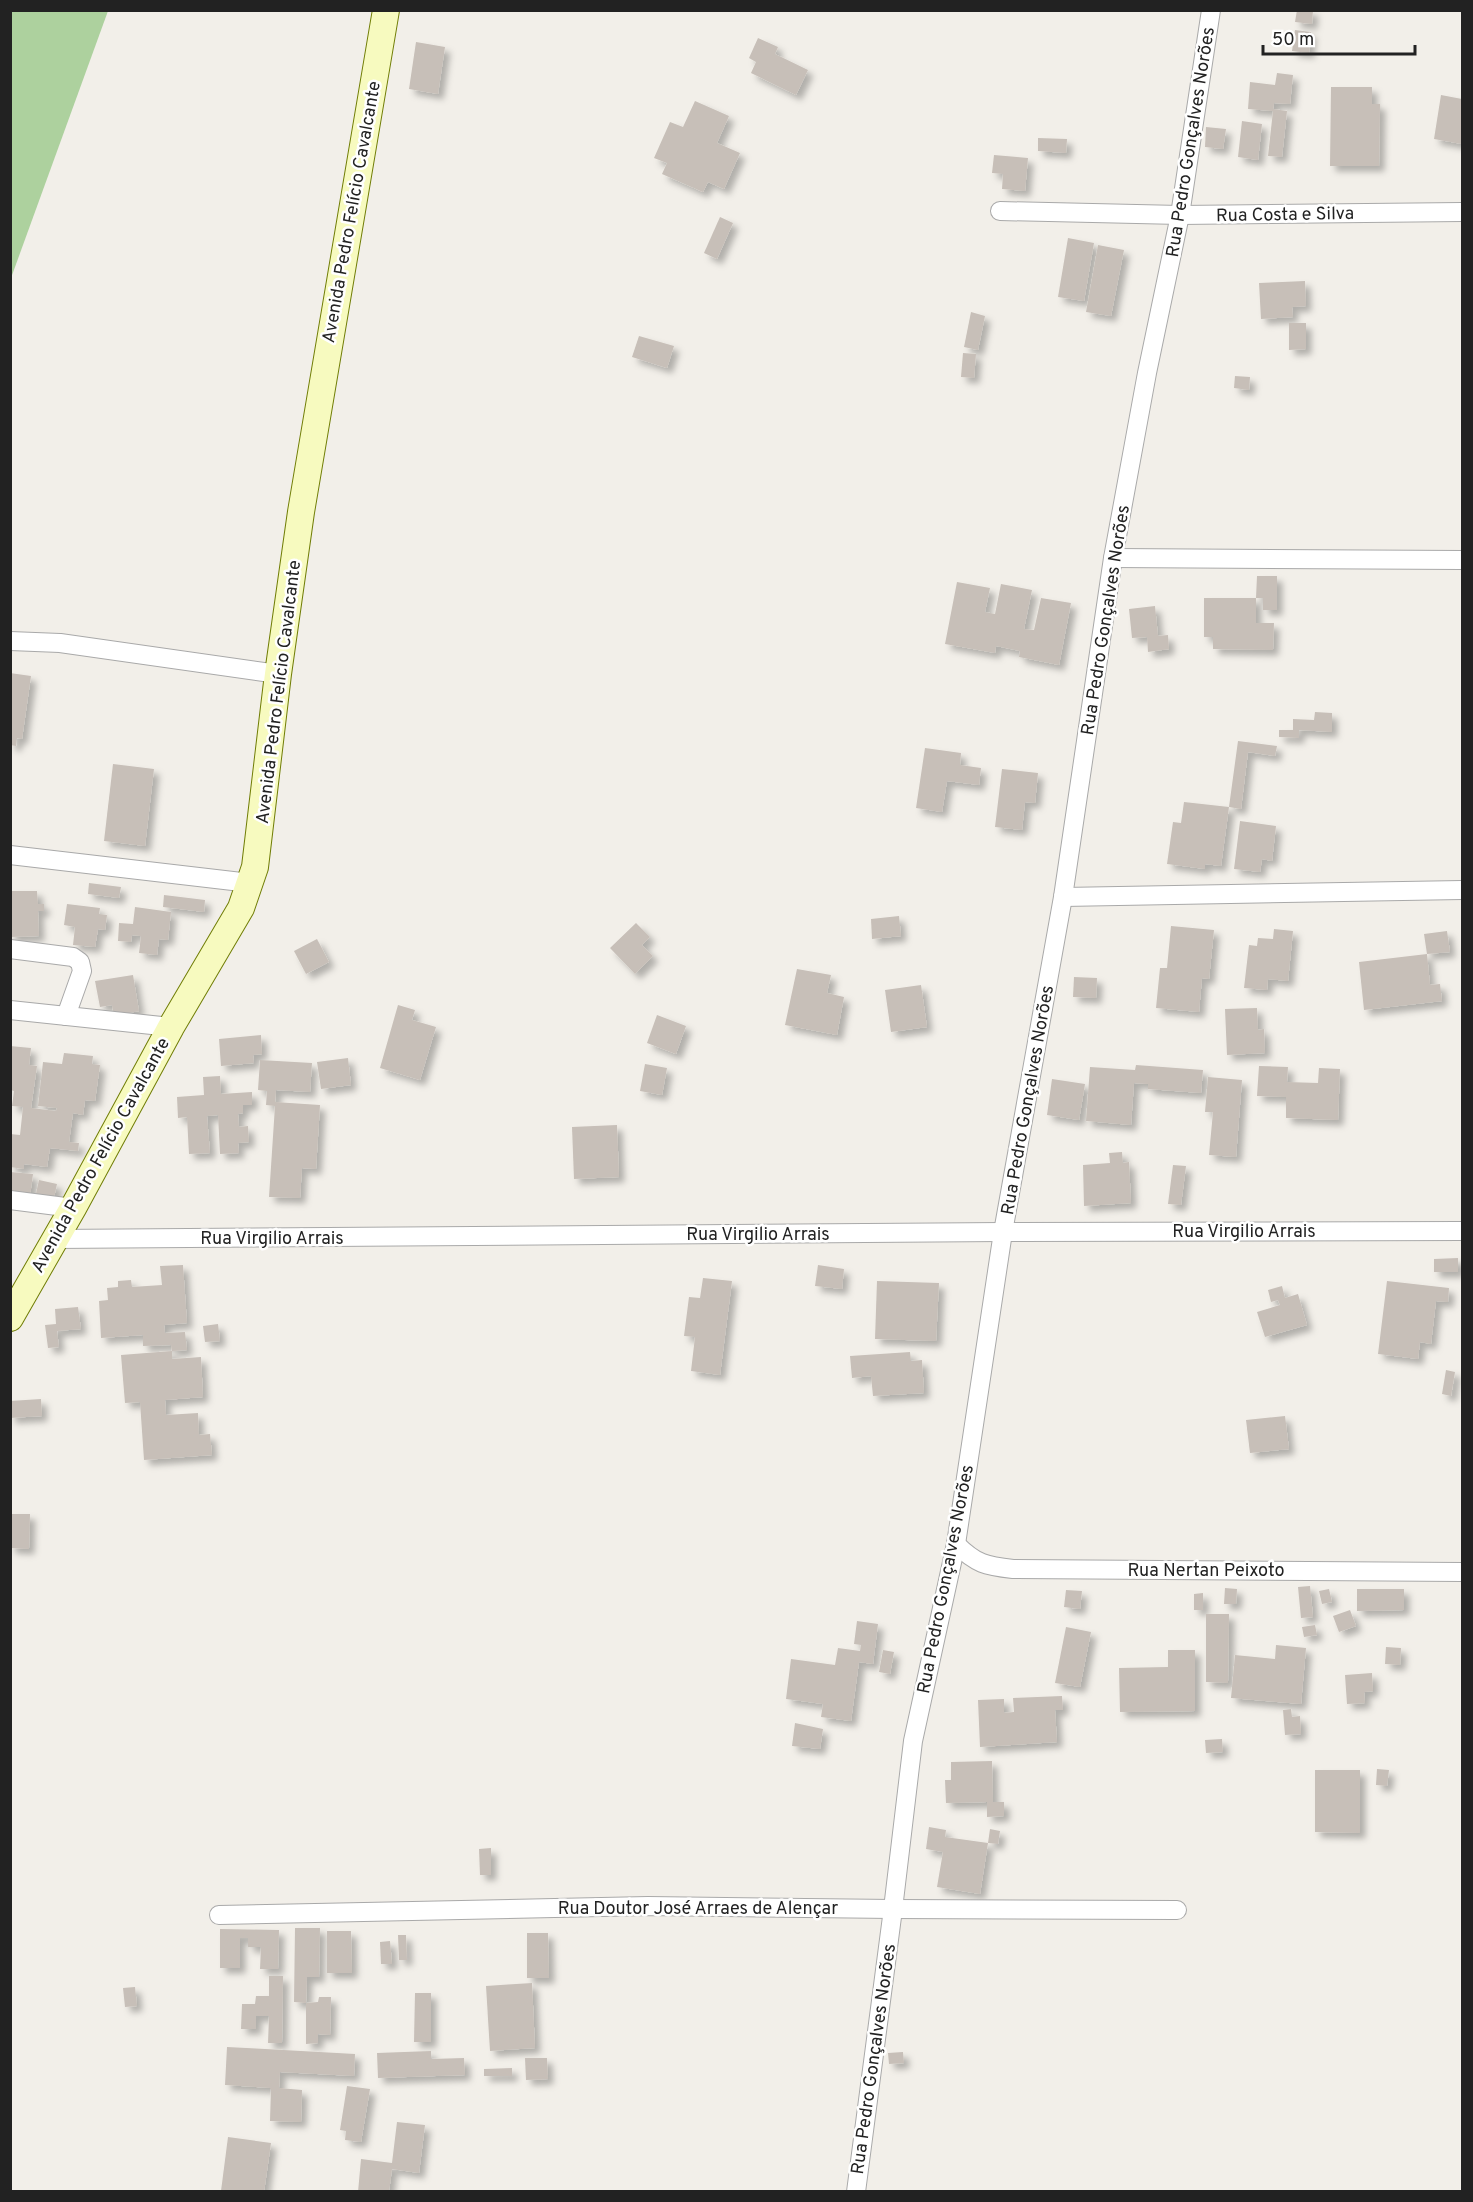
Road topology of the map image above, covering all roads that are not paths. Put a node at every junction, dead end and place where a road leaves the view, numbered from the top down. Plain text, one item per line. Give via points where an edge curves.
1 (386, 10) edge
2 (1211, 10) edge
3 (1000, 211) dead end
4 (1462, 212) edge
5 (1180, 215) junction
6 (1113, 558) junction
7 (1462, 560) edge
8 (10, 641) edge
9 (278, 674) junction
10 (10, 855) edge
11 (250, 883) junction
12 (1462, 890) edge
13 (1063, 897) junction
14 (10, 949) edge
15 (10, 1010) edge
16 (66, 1016) junction
17 (171, 1027) junction
18 (10, 1200) edge
19 (73, 1208) junction
20 (1462, 1231) edge
21 (1003, 1232) junction
22 (54, 1239) junction
23 (10, 1318) edge
24 (956, 1545) junction
25 (1462, 1572) edge
26 (893, 1910) junction
27 (1177, 1910) dead end
28 (219, 1915) dead end
29 (856, 2192) edge

1 - 9 street, Avenida Pedro Felício Cavalcante via 314,428
2 - 5 street, Rua Pedro Gonçalves Norões
3 - 5 street, Rua Costa e Silva
4 - 5 street, Rua Costa e Silva
5 - 6 street, Rua Pedro Gonçalves Norões
6 - 7 street
6 - 13 street, Rua Pedro Gonçalves Norões
8 - 9 street via 60,643
9 - 11 street, Avenida Pedro Felício Cavalcante
10 - 11 street
11 - 17 street, Avenida Pedro Felício Cavalcante via 241,908
12 - 13 street
13 - 21 street, Rua Pedro Gonçalves Norões
14 - 16 street via 73,957 80,962 82,971
15 - 16 street
16 - 17 street
17 - 19 street, Avenida Pedro Felício Cavalcante
18 - 19 street
19 - 22 street, Avenida Pedro Felício Cavalcante
20 - 21 street, Rua Virgilio Arrais
21 - 22 street, Rua Virgilio Arrais
21 - 24 street, Rua Pedro Gonçalves Norões
22 - 23 street, Avenida Pedro Felício Cavalcante
24 - 25 street, Rua Nertan Peixoto via 980,1564 1013,1569
24 - 26 street, Rua Pedro Gonçalves Norões via 913,1741
26 - 27 street, Rua Doutor José Arraes de Alençar
26 - 28 street, Rua Doutor José Arraes de Alençar via 648,1906
26 - 29 street, Rua Pedro Gonçalves Norões

